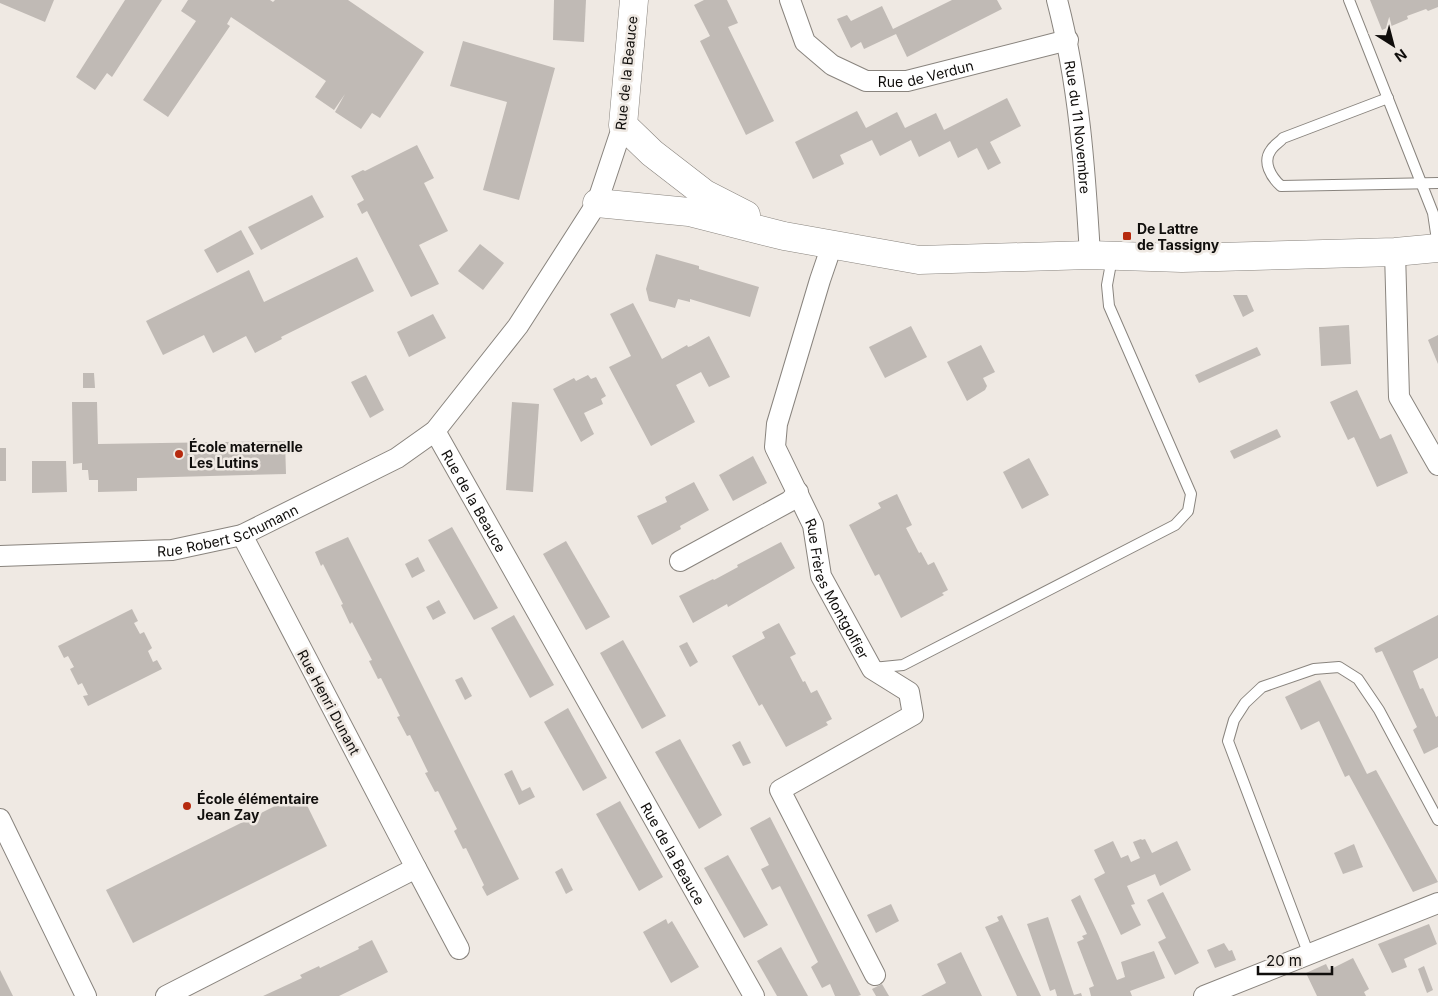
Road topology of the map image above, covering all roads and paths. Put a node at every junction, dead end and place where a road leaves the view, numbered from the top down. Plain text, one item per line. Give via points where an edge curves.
1 (634, 0) edge
2 (790, 0) edge
3 (1057, 0) edge
4 (1349, 0) edge
5 (1068, 40) junction
6 (1388, 98) junction
7 (623, 125) junction
8 (1438, 183) edge
9 (1422, 185) junction
10 (597, 203) junction
11 (784, 236) junction
12 (832, 245) junction
13 (1438, 248) edge
14 (1395, 252) junction
15 (1101, 256) junction
16 (435, 431) junction
17 (1438, 465) edge
18 (798, 492) junction
19 (242, 535) junction
20 (0, 556) edge
21 (680, 562) dead end
22 (872, 668) junction
23 (0, 819) edge
24 (1438, 820) edge
25 (416, 868) junction
26 (1438, 903) edge
27 (459, 949) dead end
28 (1310, 954) junction
29 (875, 975) dead end
30 (86, 996) edge
31 (166, 996) edge
32 (754, 996) edge
33 (1204, 996) edge

1 - 7 street, Rue de la Beauce
2 - 5 street, Rue de Verdun via 806,42 832,65 866,81 907,81
3 - 5 street, Rue du 11 Novembre
4 - 6 lane
5 - 15 street, Rue du 11 Novembre
6 - 9 lane
6 - 9 lane via 1283,138 1270,151 1268,166 1273,179 1281,186
7 - 10 street, Rue de la Beauce
7 - 11 street via 652,153 705,194
8 - 9 lane
9 - 13 lane via 1433,213
10 - 11 street via 689,212
10 - 16 street, Rue de la Beauce via 518,326
11 - 12 street
12 - 15 street via 918,260
12 - 18 street, Rue Frères Montgolfier via 777,424 775,447
13 - 14 street
14 - 15 street via 1182,258
14 - 17 street via 1399,397
15 - 22 lane via 1109,306 1191,494 1188,511 1174,525 903,665
16 - 19 street, Rue Robert Schumann via 396,458
16 - 32 street, Rue de la Beauce
18 - 21 street via 790,501
18 - 22 street, Rue Frères Montgolfier via 813,524 821,576
19 - 20 street, Rue Robert Schumann via 172,550
19 - 25 street, Rue Henri Dunant
22 - 29 street, Rue Frères Montgolfier via 909,692 912,715 780,790
23 - 30 street
24 - 28 lane via 1379,710 1358,680 1339,667 1314,669 1262,687 1245,703 1234,720 1228,741
25 - 27 street, Rue Henri Dunant
25 - 31 street
26 - 28 street
28 - 33 street

